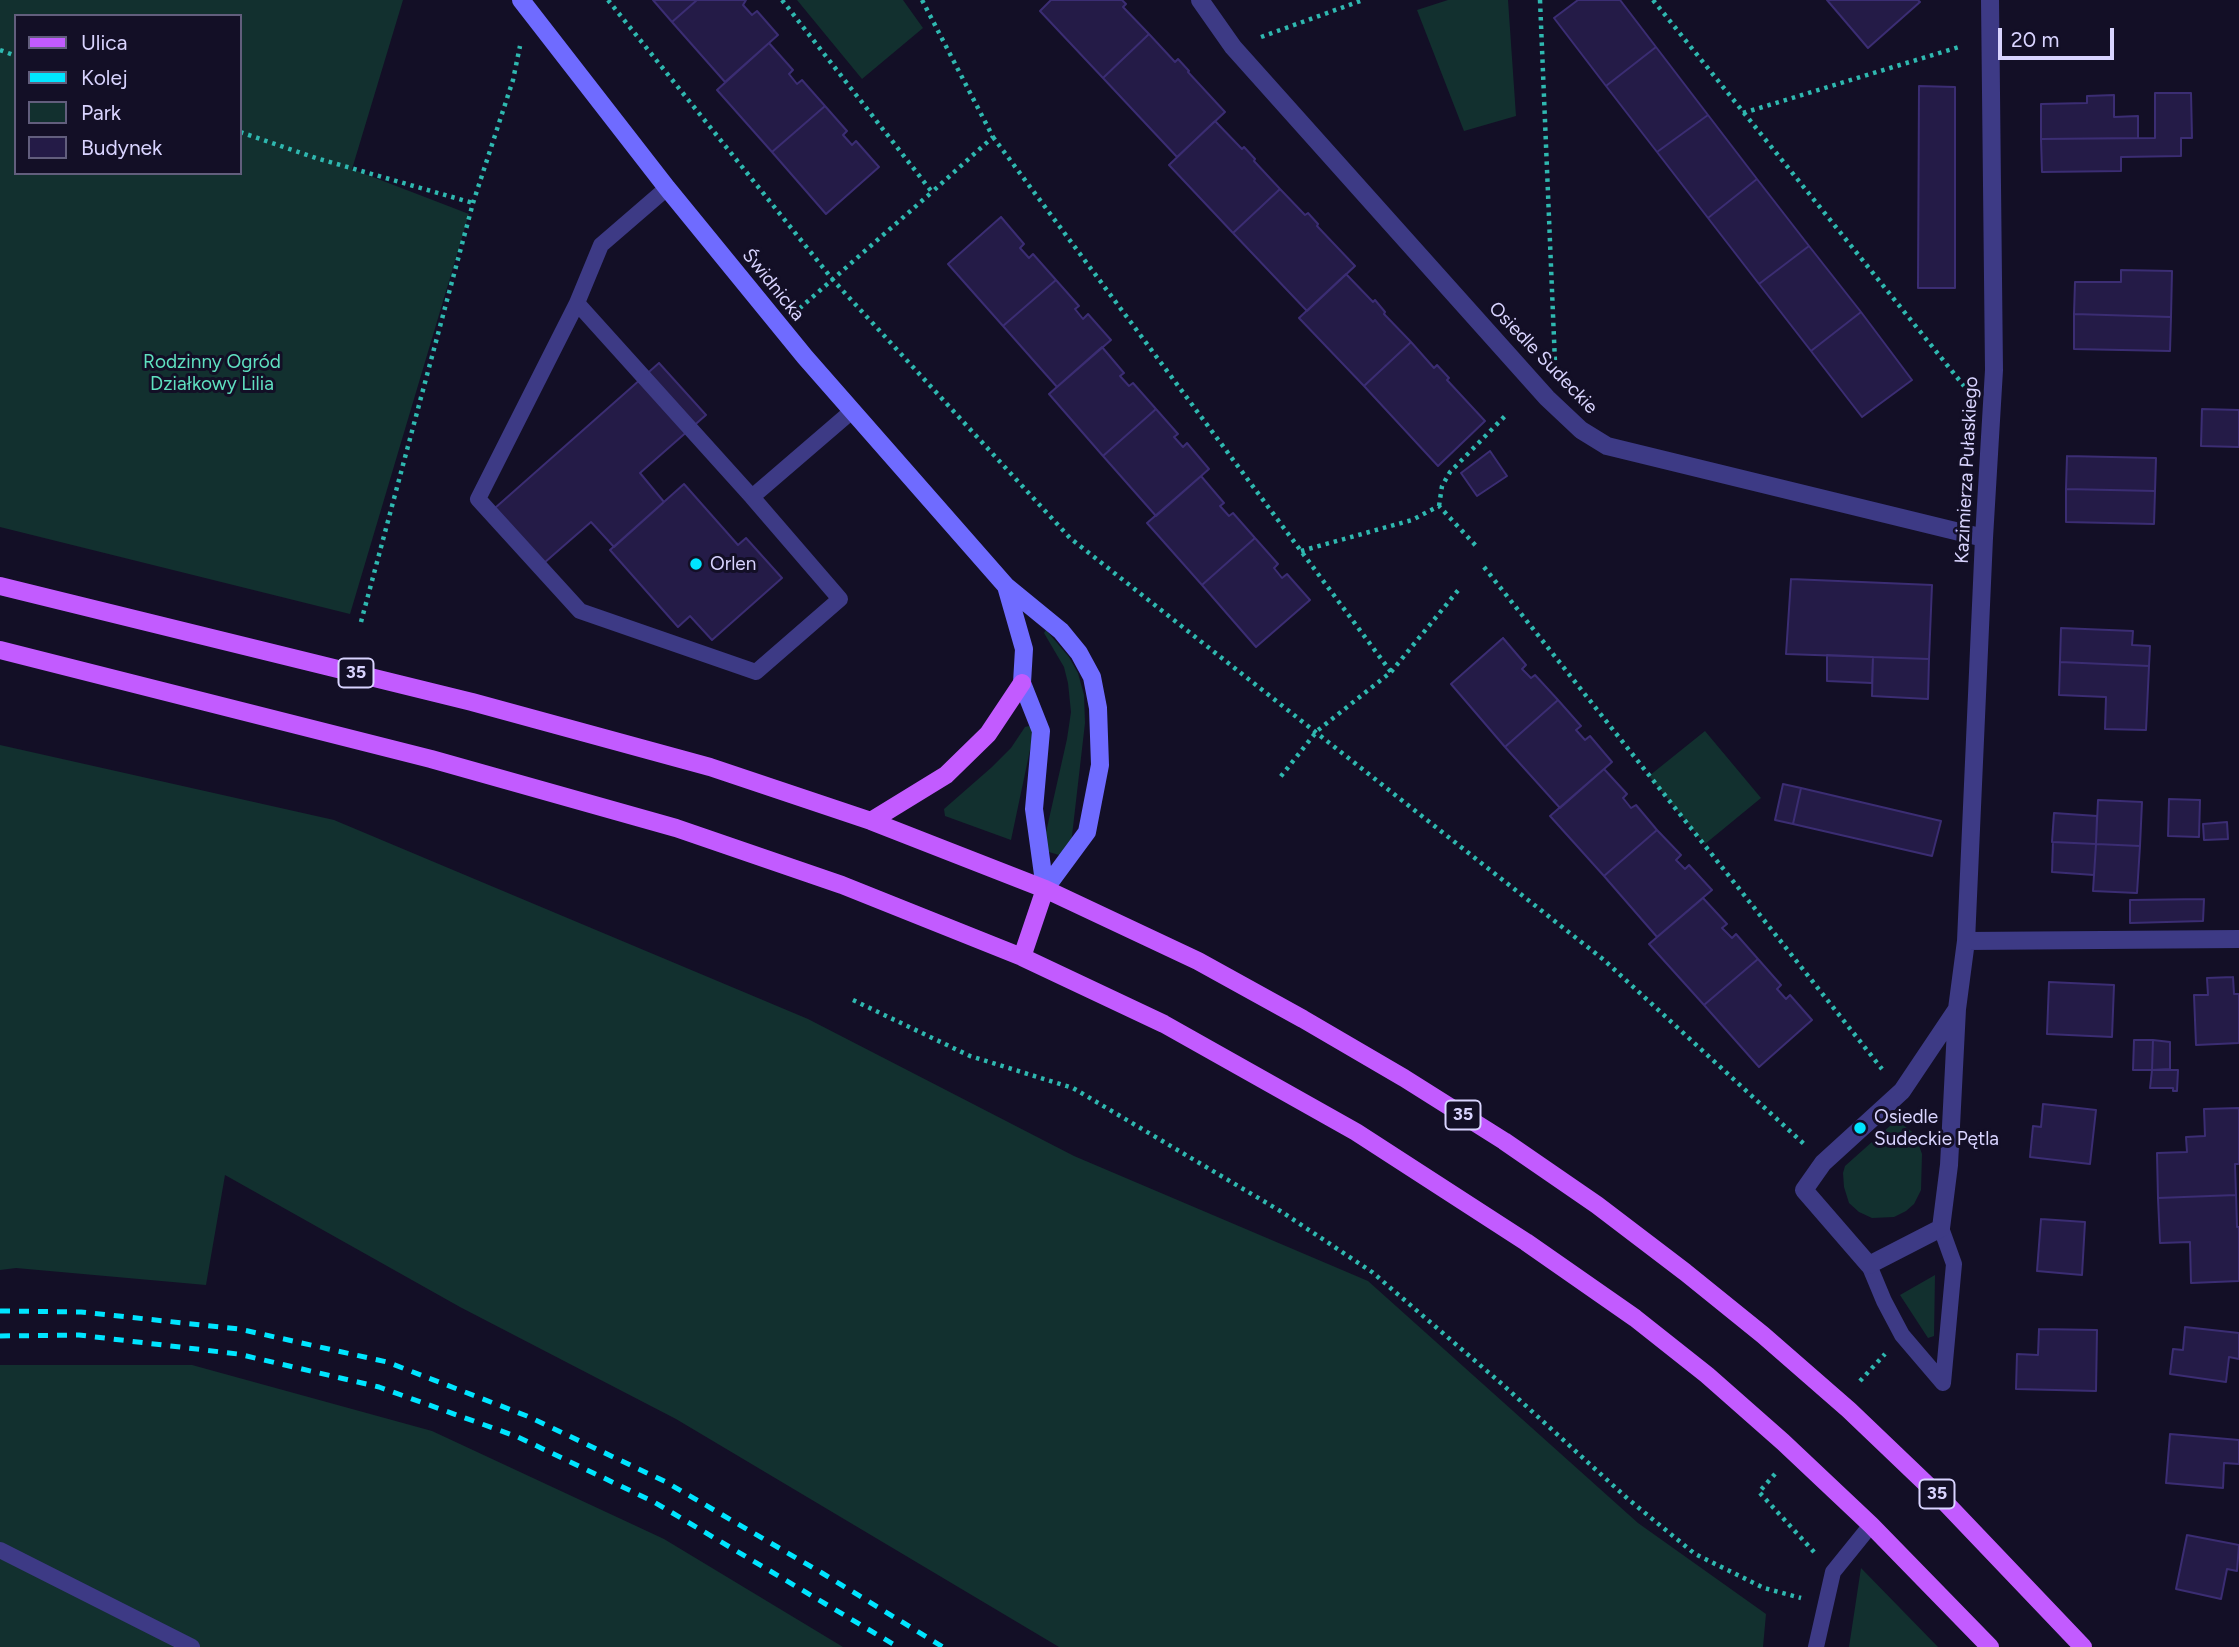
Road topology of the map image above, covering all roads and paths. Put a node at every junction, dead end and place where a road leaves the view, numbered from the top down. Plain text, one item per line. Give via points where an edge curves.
1 (521, 0) edge
2 (608, 0) edge
3 (782, 0) edge
4 (922, 0) edge
5 (1200, 0) edge
6 (1363, 0) edge
7 (1540, 0) edge
8 (1653, 0) edge
9 (1990, 0) edge
10 (1990, 38) junction
11 (1233, 47) junction
12 (513, 80) dead end
13 (1743, 113) junction
14 (242, 133) edge
15 (993, 137) junction
16 (667, 188) junction
17 (932, 192) junction
18 (473, 203) junction
19 (832, 280) junction
20 (577, 303) junction
21 (780, 326) junction
22 (1547, 398) junction
23 (852, 411) junction
24 (1506, 416) dead end
25 (1991, 418) junction
26 (752, 497) junction
27 (1439, 506) junction
28 (1984, 538) junction
29 (1477, 547) dead end
30 (1301, 551) junction
31 (1484, 567) dead end
32 (0, 586) edge
33 (1006, 586) junction
34 (1460, 588) dead end
35 (361, 622) dead end
36 (0, 650) edge
37 (1391, 672) junction
38 (1022, 683) junction
39 (1317, 731) junction
40 (1278, 780) dead end
41 (871, 821) junction
42 (1045, 889) junction
43 (2239, 939) edge
44 (1966, 942) junction
45 (1022, 957) junction
46 (853, 1000) dead end
47 (1957, 1009) junction
48 (1885, 1073) dead end
49 (1812, 1139) dead end
50 (1941, 1228) junction
51 (1869, 1265) junction
52 (1902, 1335) junction
53 (1856, 1386) dead end
54 (1780, 1468) dead end
55 (1871, 1525) junction
56 (0, 1550) edge
57 (1833, 1572) junction
58 (1825, 1605) junction
59 (192, 1647) edge
60 (1816, 1647) edge
61 (1990, 1647) edge
62 (2083, 1647) edge

1 - 16 street, Świdnicka
2 - 19 path
3 - 17 path
4 - 15 path
5 - 11 street, Osiedle Sudeckie
6 - 11 path
7 - 22 path via 1556,382
8 - 13 path
9 - 10 street, Kazimierza Pułaskiego
10 - 13 path
10 - 25 street, Kazimierza Pułaskiego
11 - 22 street, Osiedle Sudeckie
12 - 18 path
13 - 25 path
14 - 18 path
15 - 17 path
15 - 30 path
16 - 20 lane via 601,246
16 - 21 street, Świdnicka
17 - 19 path
18 - 35 path
19 - 21 path
19 - 39 path via 1070,538
20 - 26 lane
20 - 26 lane via 478,499 580,611 757,672 840,599
21 - 23 street, Świdnicka
22 - 28 street, Osiedle Sudeckie via 1581,430 1607,446
23 - 26 lane
23 - 33 street, Świdnicka
24 - 27 path via 1450,472
25 - 28 street, Kazimierza Pułaskiego
27 - 29 path
27 - 30 path via 1412,520
28 - 44 street, Kazimierza Pułaskiego
30 - 37 path
31 - 48 path
32 - 41 main road, 35 via 537,719 710,767
33 - 38 street, Świdnicka via 1024,649
33 - 42 street, Świdnicka via 1061,631 1079,653 1092,677 1098,708 1100,765 1087,832
34 - 37 path
36 - 45 main road via 419,756 676,828 842,885
37 - 39 path
38 - 41 main road via 989,734 946,775
38 - 42 street, Świdnicka via 1041,731 1034,809
39 - 40 path
39 - 49 path via 1604,960 1804,1144
41 - 42 main road, 35
42 - 45 main road
42 - 62 main road, 35 via 1198,961 1303,1019 1405,1078 1597,1205 1830,1393 1940,1497
43 - 44 street
44 - 47 street, Kazimierza Pułaskiego
45 - 55 main road via 1164,1024 1269,1082 1356,1132 1526,1242 1707,1375
46 - 58 path via 970,1056 1073,1088 1283,1212 1372,1272 1695,1553 1764,1588
47 - 50 street, Kazimierza Pułaskiego
47 - 51 street, Kazimierza Pułaskiego via 1902,1091 1823,1163 1804,1190
50 - 51 street
50 - 52 lane via 1954,1264 1943,1384
51 - 52 lane
52 - 53 path
54 - 57 path via 1759,1492
55 - 57 lane
55 - 61 main road
56 - 59 lane
57 - 58 lane
58 - 60 lane

